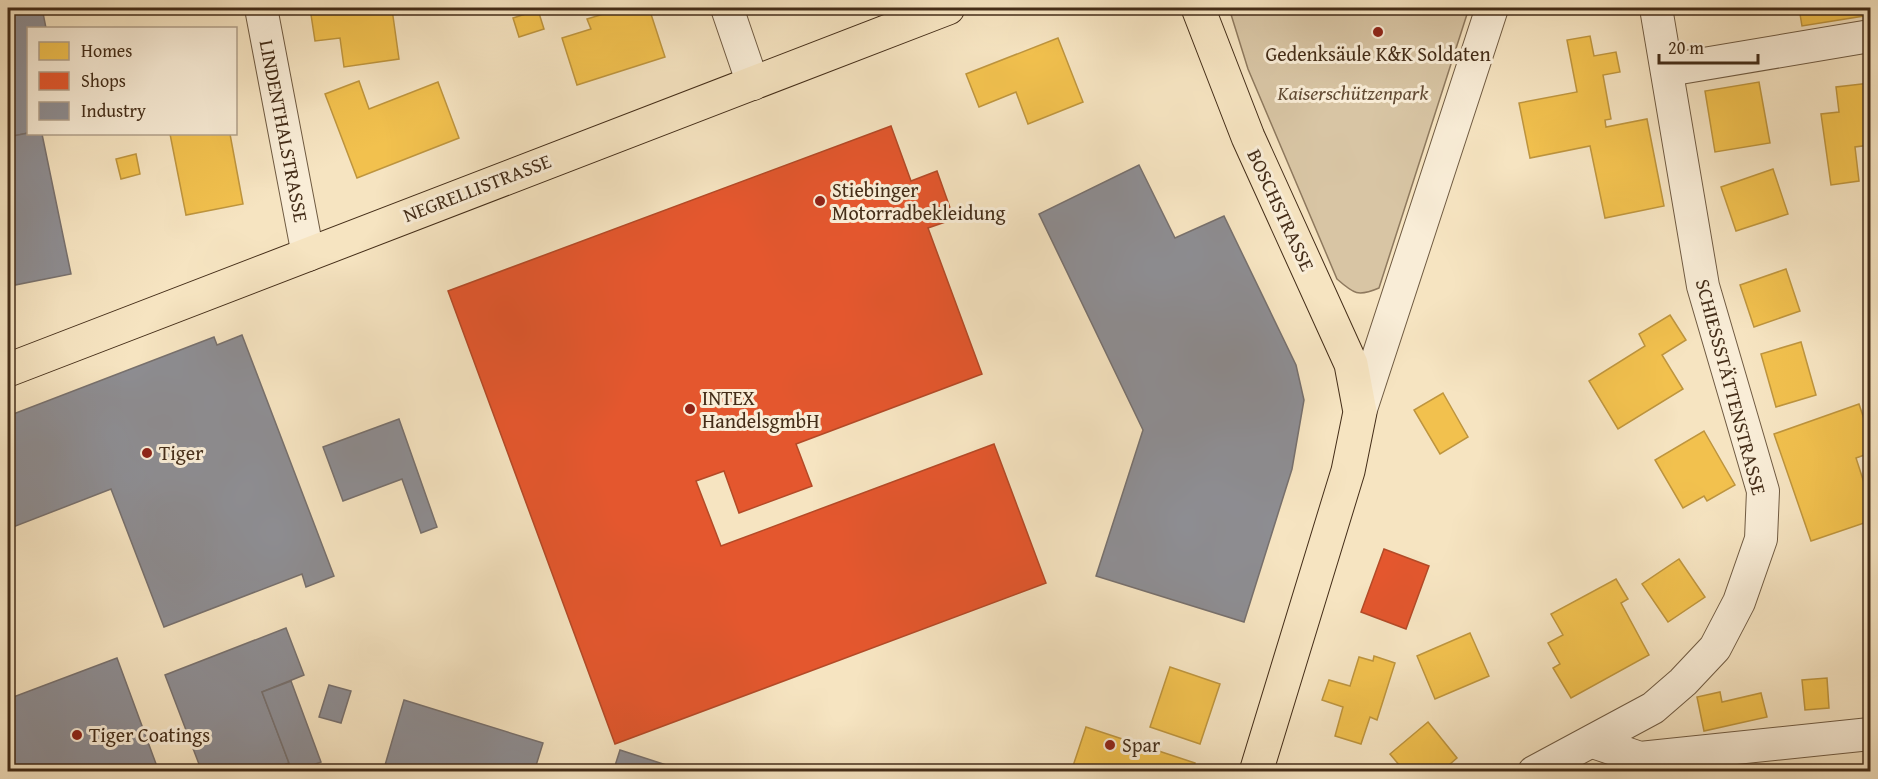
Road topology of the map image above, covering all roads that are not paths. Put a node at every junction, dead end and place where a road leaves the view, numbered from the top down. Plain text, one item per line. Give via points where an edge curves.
1 (261, 8) edge
2 (727, 8) edge
3 (948, 8) edge
4 (1198, 8) edge
5 (1492, 8) edge
6 (1656, 8) edge
7 (1870, 36) edge
8 (1668, 70) junction
9 (753, 84) junction
10 (308, 255) junction
11 (8, 370) edge
12 (1360, 412) junction
13 (1870, 734) edge
14 (1593, 742) junction
15 (1256, 771) edge
16 (1534, 771) edge

1 - 10 street, LINDENTHALSTRASSE
2 - 9 street
3 - 9 main road, NEGRELLISTRASSE
4 - 12 main road, BOSCHSTRASSE via 1248,137 1351,364
5 - 12 street, BOSCHSTRASSE
6 - 8 street, SCHIESSSTÄTTENSTRASSE
7 - 8 street
8 - 14 street, SCHIESSSTÄTTENSTRASSE via 1703,286 1763,490 1761,540 1739,602 1715,648 1653,708
9 - 10 main road, NEGRELLISTRASSE
10 - 11 main road, NEGRELLISTRASSE
12 - 15 main road, BOSCHSTRASSE via 1348,471
13 - 14 street via 1640,758
14 - 16 street, SCHIESSSTÄTTENSTRASSE

